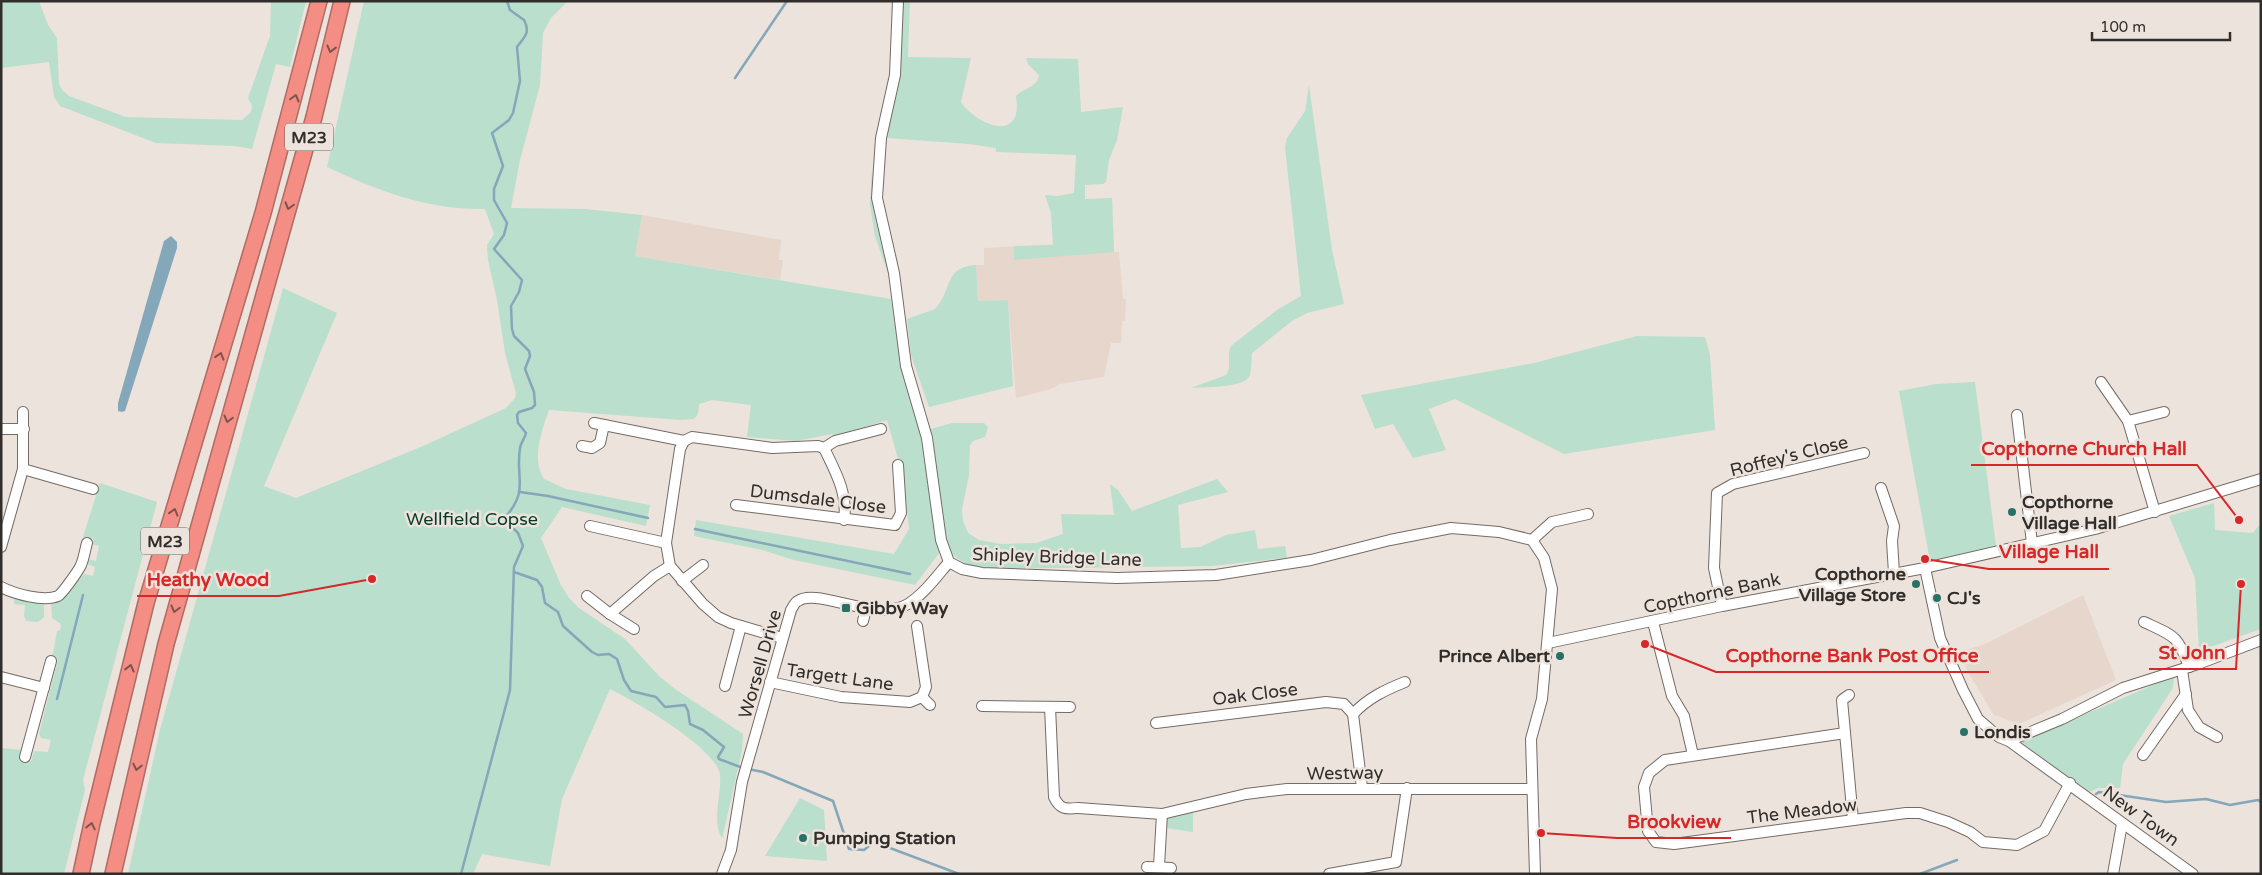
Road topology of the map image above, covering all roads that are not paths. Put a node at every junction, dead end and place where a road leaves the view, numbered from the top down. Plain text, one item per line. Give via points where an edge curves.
1 (319, 1) edge
2 (342, 1) edge
3 (898, 1) edge
4 (2101, 382) dead end
5 (23, 412) dead end
6 (2164, 412) dead end
7 (2016, 415) dead end
8 (2128, 421) junction
9 (1, 429) edge
10 (24, 429) junction
11 (881, 429) dead end
12 (684, 441) junction
13 (582, 446) dead end
14 (824, 448) junction
15 (1864, 453) dead end
16 (898, 465) dead end
17 (23, 469) junction
18 (2261, 479) edge
19 (93, 489) dead end
20 (1880, 494) dead end
21 (736, 505) dead end
22 (2154, 512) junction
23 (1588, 514) dead end
24 (5, 519) edge
25 (844, 520) junction
26 (590, 526) dead end
27 (1532, 540) junction
28 (87, 543) dead end
29 (666, 543) junction
30 (2032, 543) junction
31 (1, 547) edge
32 (949, 562) junction
33 (703, 565) dead end
34 (670, 566) junction
35 (1925, 568) junction
36 (1894, 573) junction
37 (682, 581) junction
38 (1, 587) edge
39 (587, 596) dead end
40 (1722, 606) junction
41 (866, 609) junction
42 (610, 614) junction
43 (864, 621) dead end
44 (1653, 622) junction
45 (2144, 622) dead end
46 (741, 626) junction
47 (918, 626) dead end
48 (634, 629) dead end
49 (782, 638) junction
50 (2261, 640) edge
51 (1548, 643) junction
52 (51, 661) dead end
53 (2185, 668) junction
54 (1, 677) edge
55 (1408, 681) dead end
56 (770, 682) junction
57 (725, 686) dead end
58 (44, 688) junction
59 (2186, 694) junction
60 (922, 697) junction
61 (1843, 697) dead end
62 (930, 705) dead end
63 (982, 706) dead end
64 (1050, 707) junction
65 (1070, 707) dead end
66 (1353, 714) junction
67 (1156, 723) dead end
68 (1845, 733) junction
69 (2217, 737) dead end
70 (2010, 741) junction
71 (1693, 755) junction
72 (2143, 755) dead end
73 (25, 757) dead end
74 (2070, 783) junction
75 (1362, 788) junction
76 (1407, 788) junction
77 (1531, 789) junction
78 (1162, 814) junction
79 (1853, 820) junction
80 (2122, 824) junction
81 (1396, 862) junction
82 (1159, 866) junction
83 (1147, 867) dead end
84 (1171, 868) dead end
85 (81, 874) edge
86 (113, 874) edge
87 (722, 874) edge
88 (1329, 874) edge
89 (1398, 874) edge
90 (1535, 874) edge
91 (2112, 874) edge
92 (2193, 874) edge

85 -> 1 highway, M23 via 146,604 263,212
2 -> 86 highway, M23 via 314,117 166,644
3 - 32 street, Shipley Bridge Lane via 896,66 881,138 877,198 895,281 906,366 927,438 941,540
4 - 8 street
5 - 10 street
6 - 8 street
7 - 30 street
8 - 22 street
9 - 10 street
10 - 17 street
11 - 14 street via 834,442
12 - 13 street via 599,424 600,443 592,448
12 - 14 street via 692,437 765,448
12 - 29 street via 680,449
14 - 25 street via 842,485 846,510
15 - 40 street, Roffey's Close via 1733,484 1717,493 1714,568
16 - 25 street, Dumsdale Close via 901,513 895,525
17 - 19 street
17 - 24 street
18 - 22 street, Copthorne Bank
20 - 36 street via 1894,526
21 - 25 street, Dumsdale Close
22 - 30 street, Copthorne Bank
23 - 27 street via 1552,522
24 - 31 street
26 - 29 street
27 - 32 street, Shipley Bridge Lane via 1499,532 1451,528 1311,560 1216,575 1117,578 982,573 962,569
27 - 51 street via 1544,558 1552,589
28 - 38 street via 81,565 65,591 57,596 30,597
29 - 34 street
30 - 35 street, Copthorne Bank
32 - 41 street, Worsell Drive via 908,604 895,609
33 - 37 street
34 - 37 street
34 - 42 street
35 - 36 street, Copthorne Bank
35 - 70 street, New Town via 1940,638 1963,690 1978,719 1999,737
36 - 40 street, Copthorne Bank
37 - 46 street via 713,613
39 - 42 street
40 - 44 street, Copthorne Bank
41 - 43 street
41 - 49 street, Worsell Drive via 818,599 798,600 791,610
42 - 48 street
44 - 51 street, Copthorne Bank
44 - 71 street via 1672,696 1684,716
45 - 53 street via 2174,636 2182,646
46 - 49 street
46 - 57 street
47 - 60 street via 926,676
49 - 56 street, Worsell Drive
50 - 53 street
51 - 77 street via 1542,699 1531,739
52 - 58 street
53 - 59 street
53 - 70 street via 2124,688
54 - 58 street
55 - 66 street via 1386,689 1366,701
56 - 60 street, Targett Lane via 868,700 910,702
56 - 87 street, Worsell Drive via 742,782 731,850
58 - 73 street
59 - 69 street via 2188,710 2199,727
59 - 72 street
60 - 62 street
61 - 68 street
63 - 64 street
64 - 65 street
64 - 78 street, Westway via 1057,805 1065,809
66 - 67 street, Oak Close via 1344,704 1326,702
66 - 75 street
68 - 71 street, The Meadow
68 - 79 street
70 - 74 street, New Town
71 - 79 street, The Meadow via 1665,760 1649,773 1644,787 1647,827 1656,842 1674,844
74 - 79 street, The Meadow via 2044,831 2017,844 1984,842 1948,822 1920,814
74 - 80 street, New Town
75 - 76 street, Westway
75 - 78 street, Westway via 1287,789 1246,794
76 - 77 street, Westway
76 - 81 street
77 - 90 street
78 - 82 street
80 - 91 street
80 - 92 street, New Town
81 - 88 street
81 - 89 street
82 - 83 street
82 - 84 street

